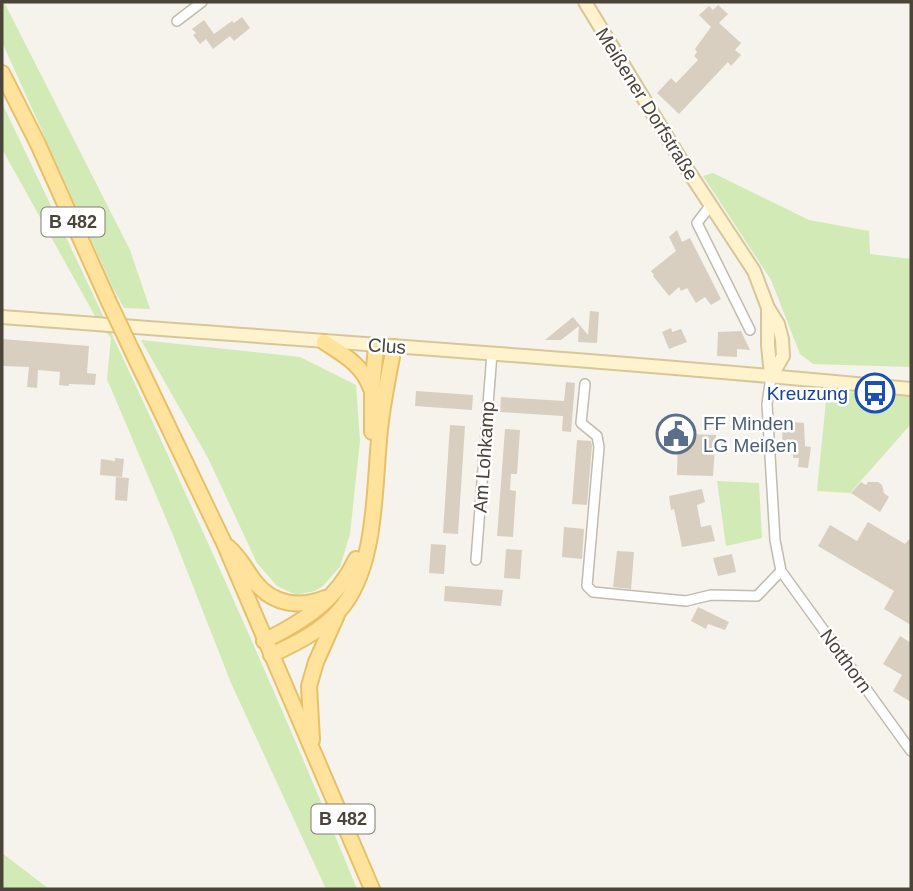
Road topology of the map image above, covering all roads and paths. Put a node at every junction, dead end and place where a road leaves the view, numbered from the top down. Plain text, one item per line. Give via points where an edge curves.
1 (202, 2) edge
2 (585, 2) edge
3 (177, 21) dead end
4 (2, 73) edge
5 (710, 206) junction
6 (2, 317) edge
7 (750, 330) dead end
8 (324, 342) junction
9 (376, 346) junction
10 (394, 347) junction
11 (492, 353) junction
12 (771, 377) junction
13 (585, 384) dead end
14 (911, 389) edge
15 (372, 390) junction
16 (224, 543) junction
17 (476, 560) dead end
18 (781, 571) junction
19 (333, 596) junction
20 (337, 614) junction
21 (264, 641) junction
22 (271, 655) junction
23 (313, 748) junction
24 (911, 751) edge
25 (372, 889) edge

1 - 3 street
2 - 5 main road, Meißener Dorfstraße
4 - 16 main road, B 482, bridge
5 - 7 street via 697,223
5 - 12 main road, Meißener Dorfstraße via 754,271 768,308
6 - 8 main road, Clus
8 - 9 main road, Clus
8 - 15 main road via 355,363
9 - 10 main road, Clus
9 - 15 main road
10 - 11 main road, Clus
10 - 20 main road via 367,553
11 - 12 main road, Clus
11 - 17 street, Am Lohkamp
12 - 14 main road, Clus
12 - 18 street, Notthorn via 768,404 775,540
13 - 18 street via 581,423 597,436 599,447 587,586 593,592 686,601 711,595 757,596
15 - 19 main road via 363,531 349,574
16 - 19 main road via 274,599 294,605
16 - 21 main road, B 482
18 - 24 street, Notthorn
19 - 21 main road via 296,625
20 - 22 main road via 302,640
20 - 23 main road via 309,687
21 - 22 main road, B 482
22 - 23 main road, B 482
23 - 25 main road, B 482

